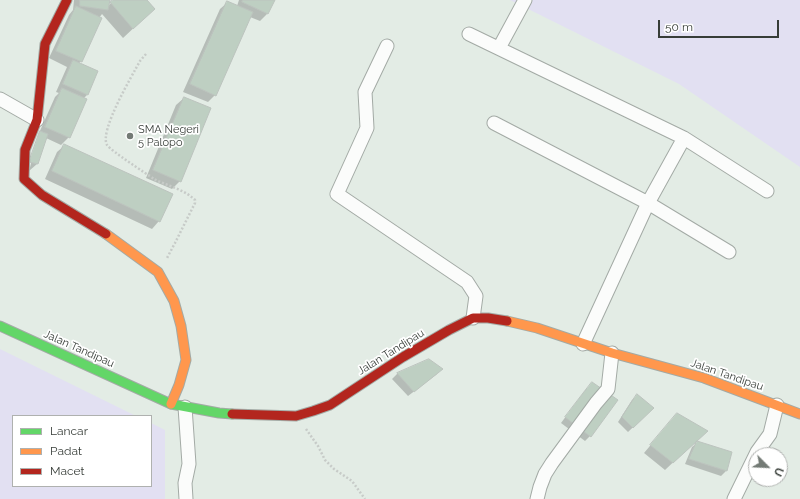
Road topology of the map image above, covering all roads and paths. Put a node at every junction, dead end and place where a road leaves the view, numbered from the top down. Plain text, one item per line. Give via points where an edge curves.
1 (67, 0) edge
2 (525, 0) edge
3 (469, 34) dead end
4 (387, 46) dead end
5 (499, 48) junction
6 (146, 54) dead end
7 (0, 99) edge
8 (37, 120) junction
9 (494, 123) dead end
10 (684, 138) junction
11 (767, 191) dead end
12 (648, 203) junction
13 (729, 252) dead end
14 (158, 272) junction
15 (472, 318) junction
16 (0, 326) edge
17 (583, 344) junction
18 (612, 353) junction
19 (171, 404) junction
20 (777, 405) junction
21 (185, 407) junction
22 (800, 414) edge
23 (296, 416) junction
24 (186, 499) edge
25 (365, 499) edge
26 (537, 499) edge
27 (734, 499) edge

1 - 8 street via 45,44
2 - 5 street
3 - 5 street
4 - 15 street via 365,92 367,128 337,194 467,282 476,296
5 - 10 street
6 - 14 path via 110,118 106,138 108,146 129,162 195,200
7 - 8 street
8 - 14 street via 25,150 24,179 42,195 104,233
9 - 12 street
10 - 11 street
10 - 12 street
12 - 13 street
12 - 17 street
14 - 19 street via 174,301 186,360
15 - 17 street, Jalan Tandipau via 512,322
15 - 23 street, Jalan Tandipau via 403,357 330,405
16 - 19 street, Jalan Tandipau
17 - 18 street, Jalan Tandipau
18 - 20 street, Jalan Tandipau via 704,378
18 - 26 street via 608,389 552,463 545,474
19 - 21 street, Jalan Tandipau
20 - 22 street, Jalan Tandipau
20 - 27 street via 770,434 757,452
21 - 23 street, Jalan Tandipau via 219,413
21 - 24 street via 189,464 185,483
23 - 25 path via 325,460 352,481

